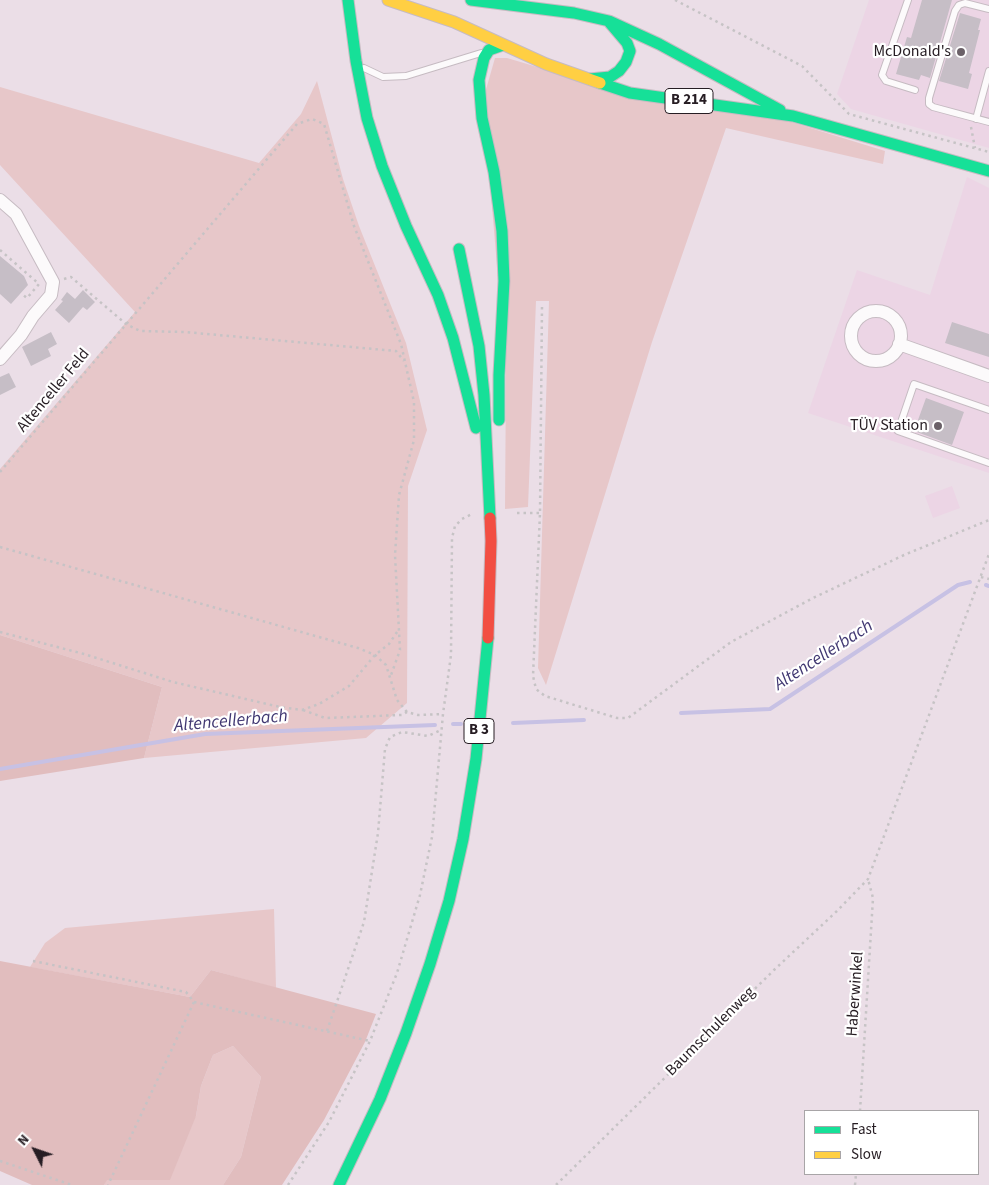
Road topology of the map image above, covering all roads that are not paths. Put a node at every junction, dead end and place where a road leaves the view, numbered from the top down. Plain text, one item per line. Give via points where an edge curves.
1 (348, 0) edge
2 (388, 0) edge
3 (471, 0) edge
4 (908, 0) edge
5 (989, 9) edge
6 (609, 21) junction
7 (503, 45) junction
8 (489, 50) junction
9 (356, 60) junction
10 (989, 71) edge
11 (588, 79) junction
12 (915, 90) dead end
13 (792, 116) junction
14 (976, 119) junction
15 (989, 122) edge
16 (989, 171) edge
17 (0, 200) edge
18 (459, 249) dead end
19 (899, 344) dead end
20 (0, 359) edge
21 (989, 376) edge
22 (989, 410) edge
23 (499, 433) dead end
24 (989, 463) edge
25 (489, 480) junction
26 (502, 517) dead end
27 (491, 541) junction
28 (339, 1185) edge

1 - 9 main road
2 - 7 main road, B 214 via 441,17
3 - 6 main road, B 214 via 574,13
4 - 12 lane via 882,75 886,80
5 - 14 lane via 965,3 959,5 929,98 933,107
6 - 11 main road via 630,51 626,62 610,77
6 - 13 main road, B 214 via 660,44
7 - 8 main road
7 - 11 main road, B 214
8 - 9 lane via 392,78 367,71
8 - 23 main road via 482,64 479,92 502,231 504,282
9 - 25 main road via 367,118 382,166 438,295 453,338
10 - 14 lane
11 - 13 main road, B 214 via 630,92
13 - 16 main road, B 214
14 - 15 lane
17 - 20 street via 16,214 53,282 51,295
18 - 25 main road, B 3 via 479,346
19 - 21 street
22 - 24 lane via 914,384 898,431
25 - 27 main road, B 3
26 - 27 main road
27 - 28 main road, B 3 via 488,642 477,750 449,901 403,1042

